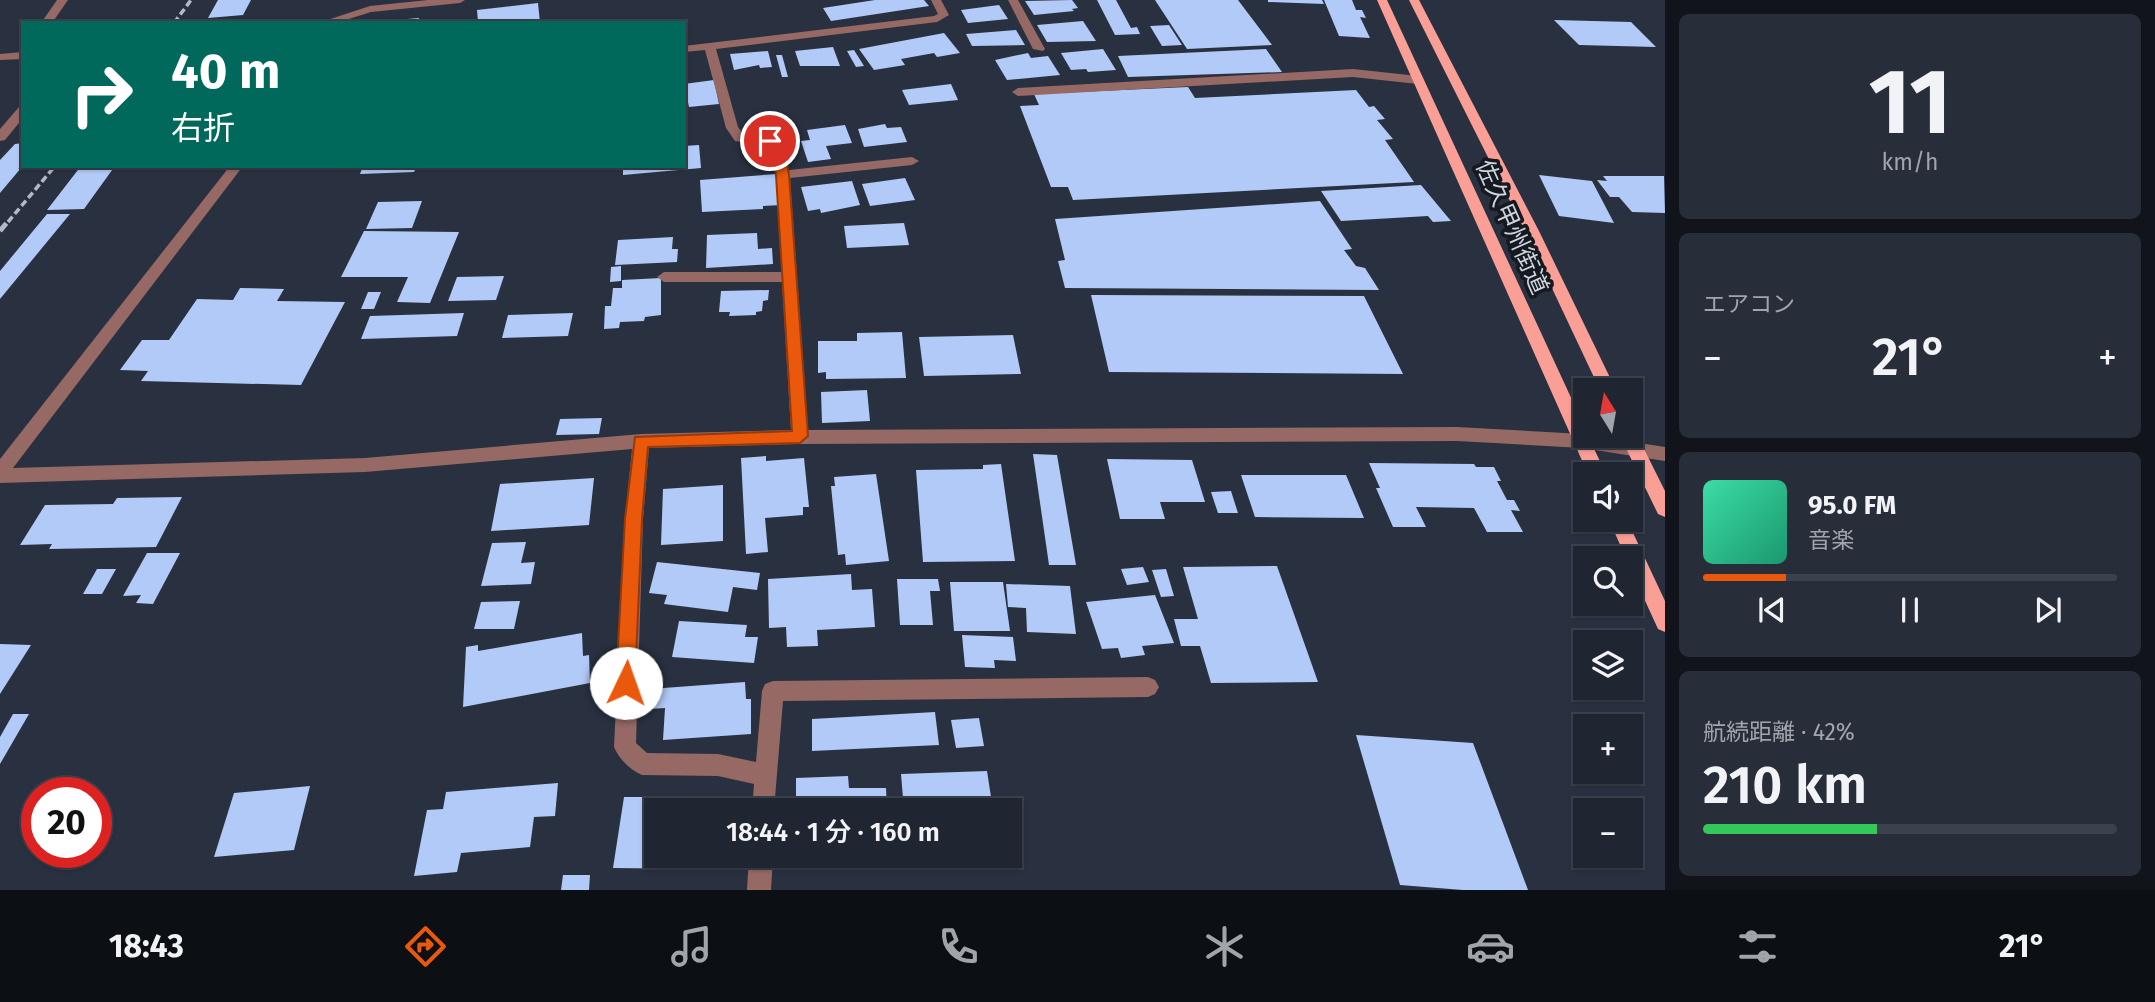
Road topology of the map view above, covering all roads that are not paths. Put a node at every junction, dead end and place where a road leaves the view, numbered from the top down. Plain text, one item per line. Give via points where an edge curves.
1 (63, 0) edge
2 (366, 0) edge
3 (460, 0) edge
4 (936, 0) edge
5 (1013, 0) edge
6 (1382, 0) edge
7 (1414, 0) edge
8 (356, 13) junction
9 (47, 21) edge
10 (330, 21) edge
11 (350, 21) edge
12 (710, 46) junction
13 (686, 49) edge
14 (1039, 49) dead end
15 (21, 54) edge
16 (0, 57) edge
17 (1418, 80) junction
18 (1018, 92) dead end
19 (21, 112) edge
20 (0, 137) edge
21 (912, 161) dead end
22 (235, 168) edge
23 (783, 175) junction
24 (664, 276) dead end
25 (790, 277) junction
26 (1602, 378) edge
27 (1573, 421) edge
28 (800, 436) junction
29 (1573, 440) edge
30 (641, 441) junction
31 (1643, 446) edge
32 (1635, 448) edge
33 (1665, 454) edge
34 (0, 474) edge
35 (1665, 509) edge
36 (1623, 532) edge
37 (1665, 624) edge
38 (1148, 687) dead end
39 (765, 775) junction
40 (764, 798) edge
41 (760, 868) edge
42 (759, 890) edge

1 - 9 street
2 - 8 street
3 - 8 street
4 - 12 street via 944,15 937,19
5 - 14 street
6 - 17 main road, 佐久甲州街道
7 - 26 main road, 佐久甲州街道
8 - 10 street
8 - 11 street
12 - 13 street
12 - 23 street via 732,128 740,138 770,141 778,148
15 - 16 street
17 - 18 street via 1353,73
17 - 27 main road, 佐久甲州街道
19 - 20 street
21 - 23 street
22 - 34 street
23 - 25 street
24 - 25 street
25 - 28 street
28 - 29 street via 1457,434
28 - 30 street
30 - 34 street via 365,465
30 - 39 street via 625,747 642,764 718,765
31 - 33 street
32 - 35 main road
36 - 37 main road
38 - 39 street via 774,691
39 - 40 street
41 - 42 street

